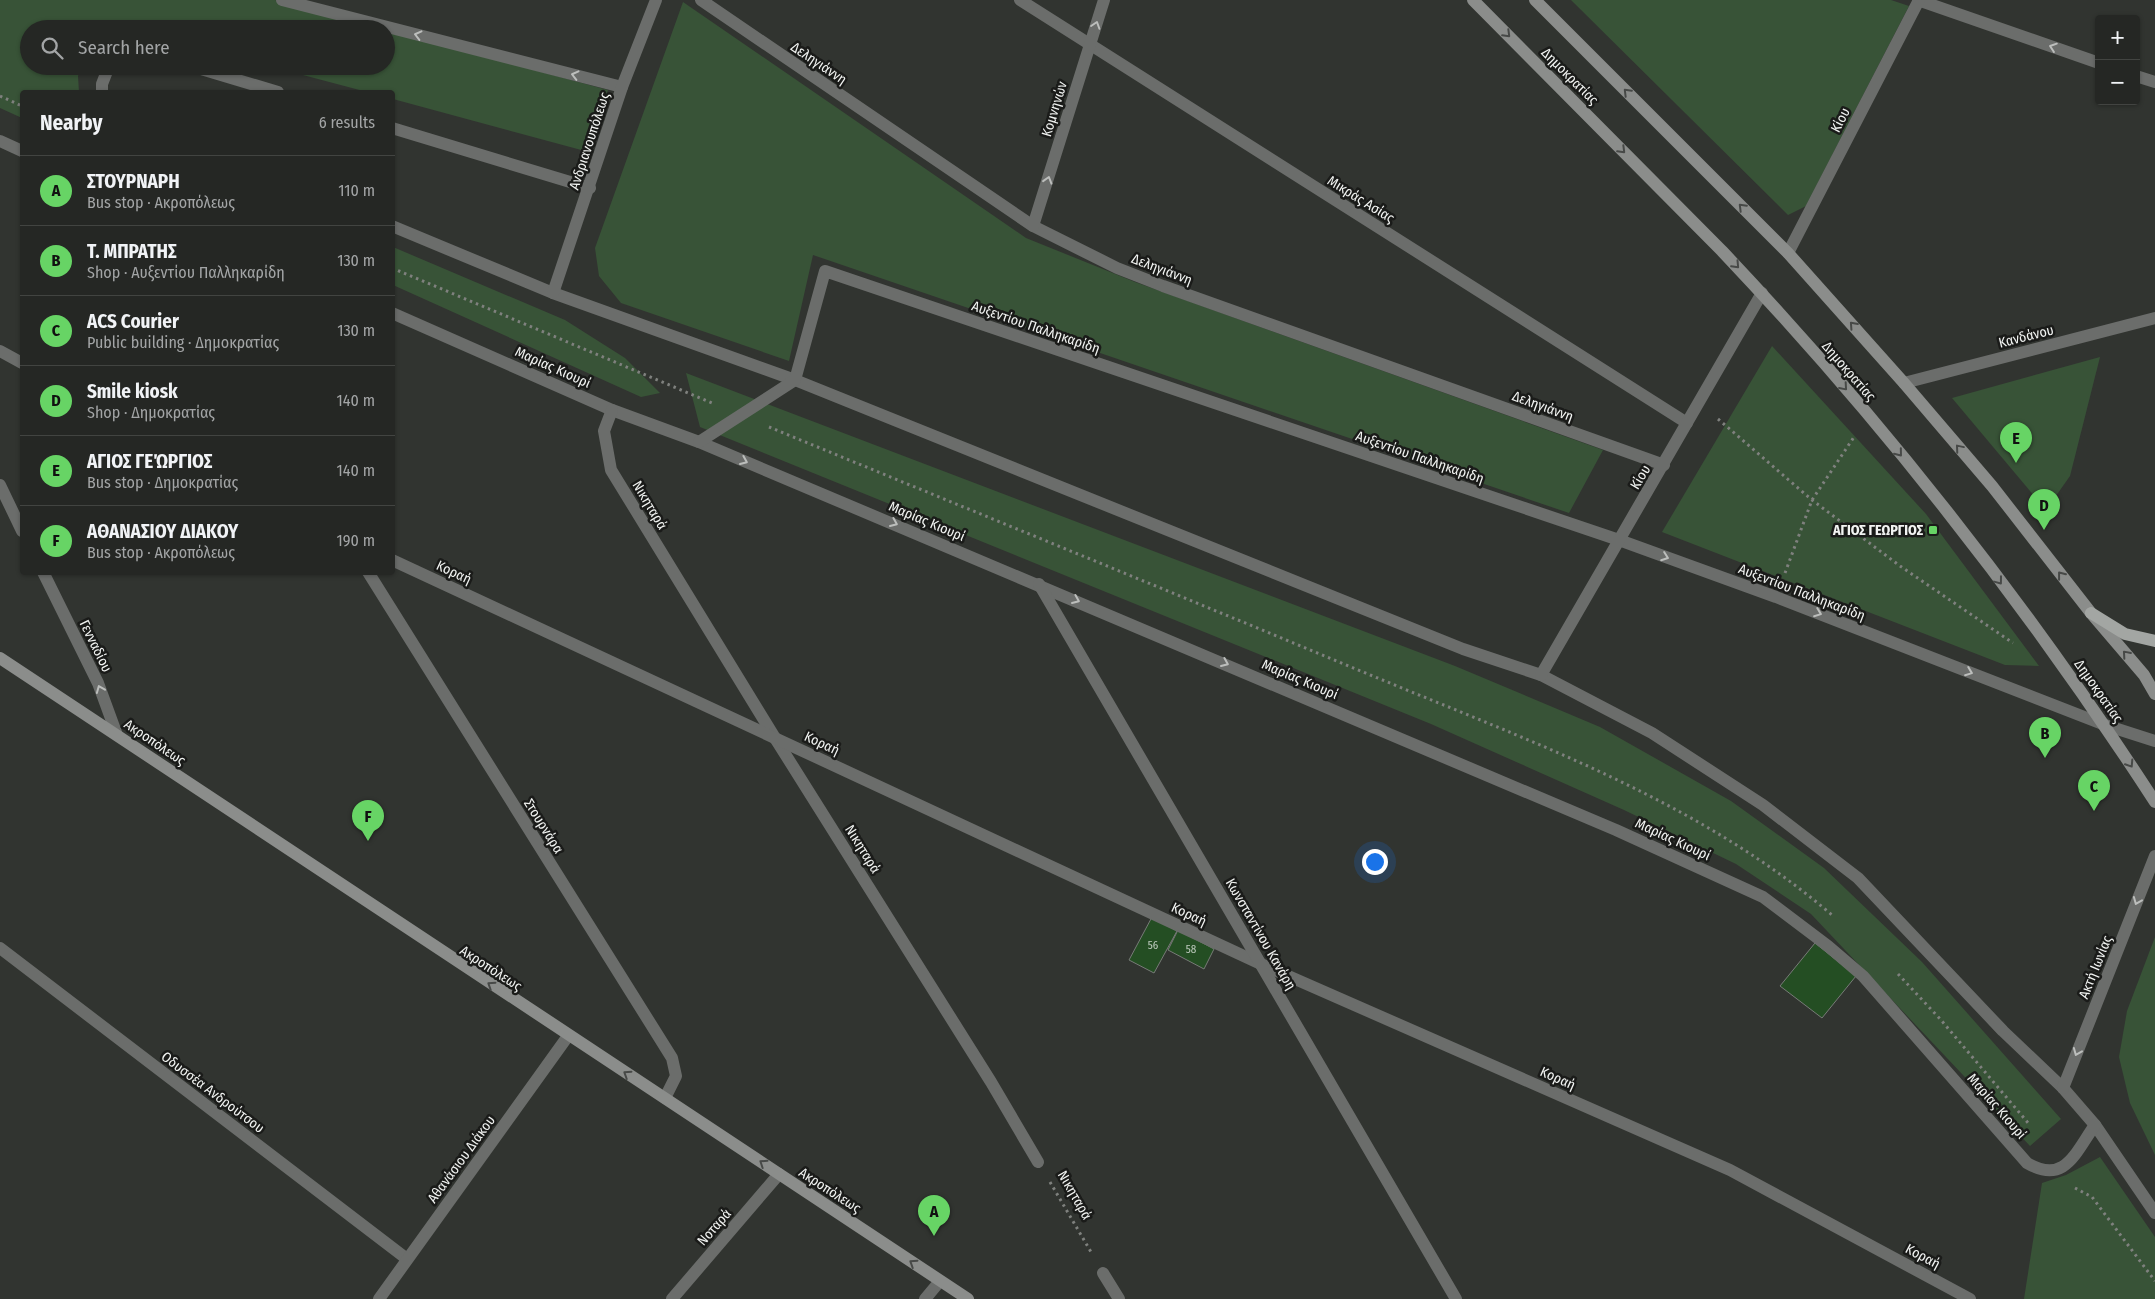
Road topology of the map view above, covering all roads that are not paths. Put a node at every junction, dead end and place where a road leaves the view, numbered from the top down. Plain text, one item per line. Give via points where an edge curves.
1 (282, 0) edge
2 (656, 0) edge
3 (700, 0) edge
4 (1020, 0) edge
5 (1104, 0) edge
6 (1473, 0) edge
7 (1535, 0) edge
8 (1918, 0) edge
9 (360, 20) edge
10 (395, 29) edge
11 (1089, 45) junction
12 (2095, 62) edge
13 (106, 75) edge
14 (222, 75) edge
15 (2140, 77) edge
16 (2155, 82) edge
17 (622, 87) junction
18 (102, 90) edge
19 (271, 90) edge
20 (395, 129) edge
21 (0, 141) edge
22 (20, 150) edge
23 (590, 188) junction
24 (1033, 226) junction
25 (395, 227) edge
26 (1788, 254) junction
27 (553, 293) junction
28 (1762, 293) junction
29 (395, 314) edge
30 (2155, 318) edge
31 (0, 351) edge
32 (20, 362) edge
33 (795, 380) junction
34 (1904, 383) junction
35 (612, 410) junction
36 (1687, 424) junction
37 (699, 442) junction
38 (1664, 465) junction
39 (0, 485) edge
40 (20, 527) edge
41 (1619, 540) junction
42 (395, 561) edge
43 (44, 575) edge
44 (370, 575) edge
45 (1039, 584) junction
46 (2091, 613) junction
47 (2155, 641) edge
48 (0, 658) edge
49 (1541, 675) junction
50 (2155, 694) edge
51 (2105, 725) junction
52 (117, 735) junction
53 (775, 738) junction
54 (2155, 741) edge
55 (2155, 802) edge
56 (2155, 856) edge
57 (0, 948) edge
58 (1261, 964) junction
59 (568, 1036) junction
60 (2063, 1088) junction
61 (665, 1098) junction
62 (2095, 1125) junction
63 (1038, 1162) road end
64 (779, 1174) junction
65 (2155, 1213) edge
66 (407, 1258) junction
67 (1104, 1273) road end
68 (940, 1281) junction
69 (379, 1299) edge
70 (672, 1299) edge
71 (925, 1299) edge
72 (968, 1299) edge
73 (1119, 1299) edge
74 (1456, 1299) edge
75 (1970, 1299) edge

9 -> 1 street
2 - 17 street, Ανδριανουπόλεως
3 - 24 street, Δεληγιάννη
4 - 11 street, Μικράς Ασίας
11 -> 5 street, Κομνηνών
6 -> 28 main road, Δημοκρατίας
26 -> 7 main road, Δημοκρατίας
12 -> 8 street
8 - 26 street, Κίου
17 -> 10 street
24 -> 11 street, Κομνηνών
11 - 36 street, Μικράς Ασίας
13 - 18 street
14 - 19 street
15 - 16 street
17 - 23 street, Ανδριανουπόλεως
20 - 23 street
21 - 22 street
23 - 27 street, Ανδριανουπόλεως
24 - 38 street, Δεληγιάννη via 1117,268 1163,286
25 - 27 street
34 -> 26 main road, Δημοκρατίας
27 - 33 street
28 - 36 street, Κίου
28 -> 51 main road, Δημοκρατίας via 1957,524
29 - 35 street, Μαρίας Κιουρί
30 - 34 street, Κανδάνου
31 - 32 street
33 - 37 street
33 - 41 street, Αυξεντίου Παλληκαρίδη via 826,271
33 - 49 street via 1454,646
46 -> 34 main road, Δημοκρατίας via 1992,486
35 - 37 street, Μαρίας Κιουρί
35 - 53 street, Νικηταρά via 604,431 611,470
36 - 38 street, Κίου
37 -> 45 street, Μαρίας Κιουρί
38 - 41 street, Κίου
39 - 40 street
41 - 49 street, Κίου
41 -> 51 street, Αυξεντίου Παλληκαρίδη via 1776,597
42 - 53 street, Κοραή
52 -> 43 street, Γενναδίου via 98,683
44 - 61 street, Στουρνάρα via 672,1058 676,1076
45 - 58 street, Κωνσταντίνου Κανάρη
45 -> 62 street, Μαρίας Κιουρί via 1616,830 1762,897 1863,976 2027,1163 2041,1171 2052,1172 2063,1167
46 - 47 main road via 2125,634
50 -> 46 main road, Δημοκρατίας via 2144,675
48 - 52 main road, Ακροπόλεως
49 - 60 street via 1652,733 1763,805 1858,878 2003,1031
51 - 54 street, Αυξεντίου Παλληκαρίδη
51 -> 55 main road, Δημοκρατίας
59 -> 52 main road, Ακροπόλεως
53 - 58 street, Κοραή
53 - 63 street, Νικηταρά via 986,1073
56 -> 60 street, Ακτή Ιωνίας
57 - 66 street, Οδυσσέα Ανδρούτσου
58 - 74 street, Κωνσταντίνου Κανάρη
58 - 75 street, Κοραή via 1730,1170
61 -> 59 main road, Ακροπόλεως
59 - 66 street, Αθανάσιου Διάκου
60 - 62 street
64 -> 61 main road, Ακροπόλεως
62 - 65 street
68 -> 64 main road, Ακροπόλεως
64 - 70 street, Νοταρά
66 - 69 street, Αθανάσιου Διάκου
67 - 73 street
68 - 71 street
68 - 72 main road, Ακροπόλεως

